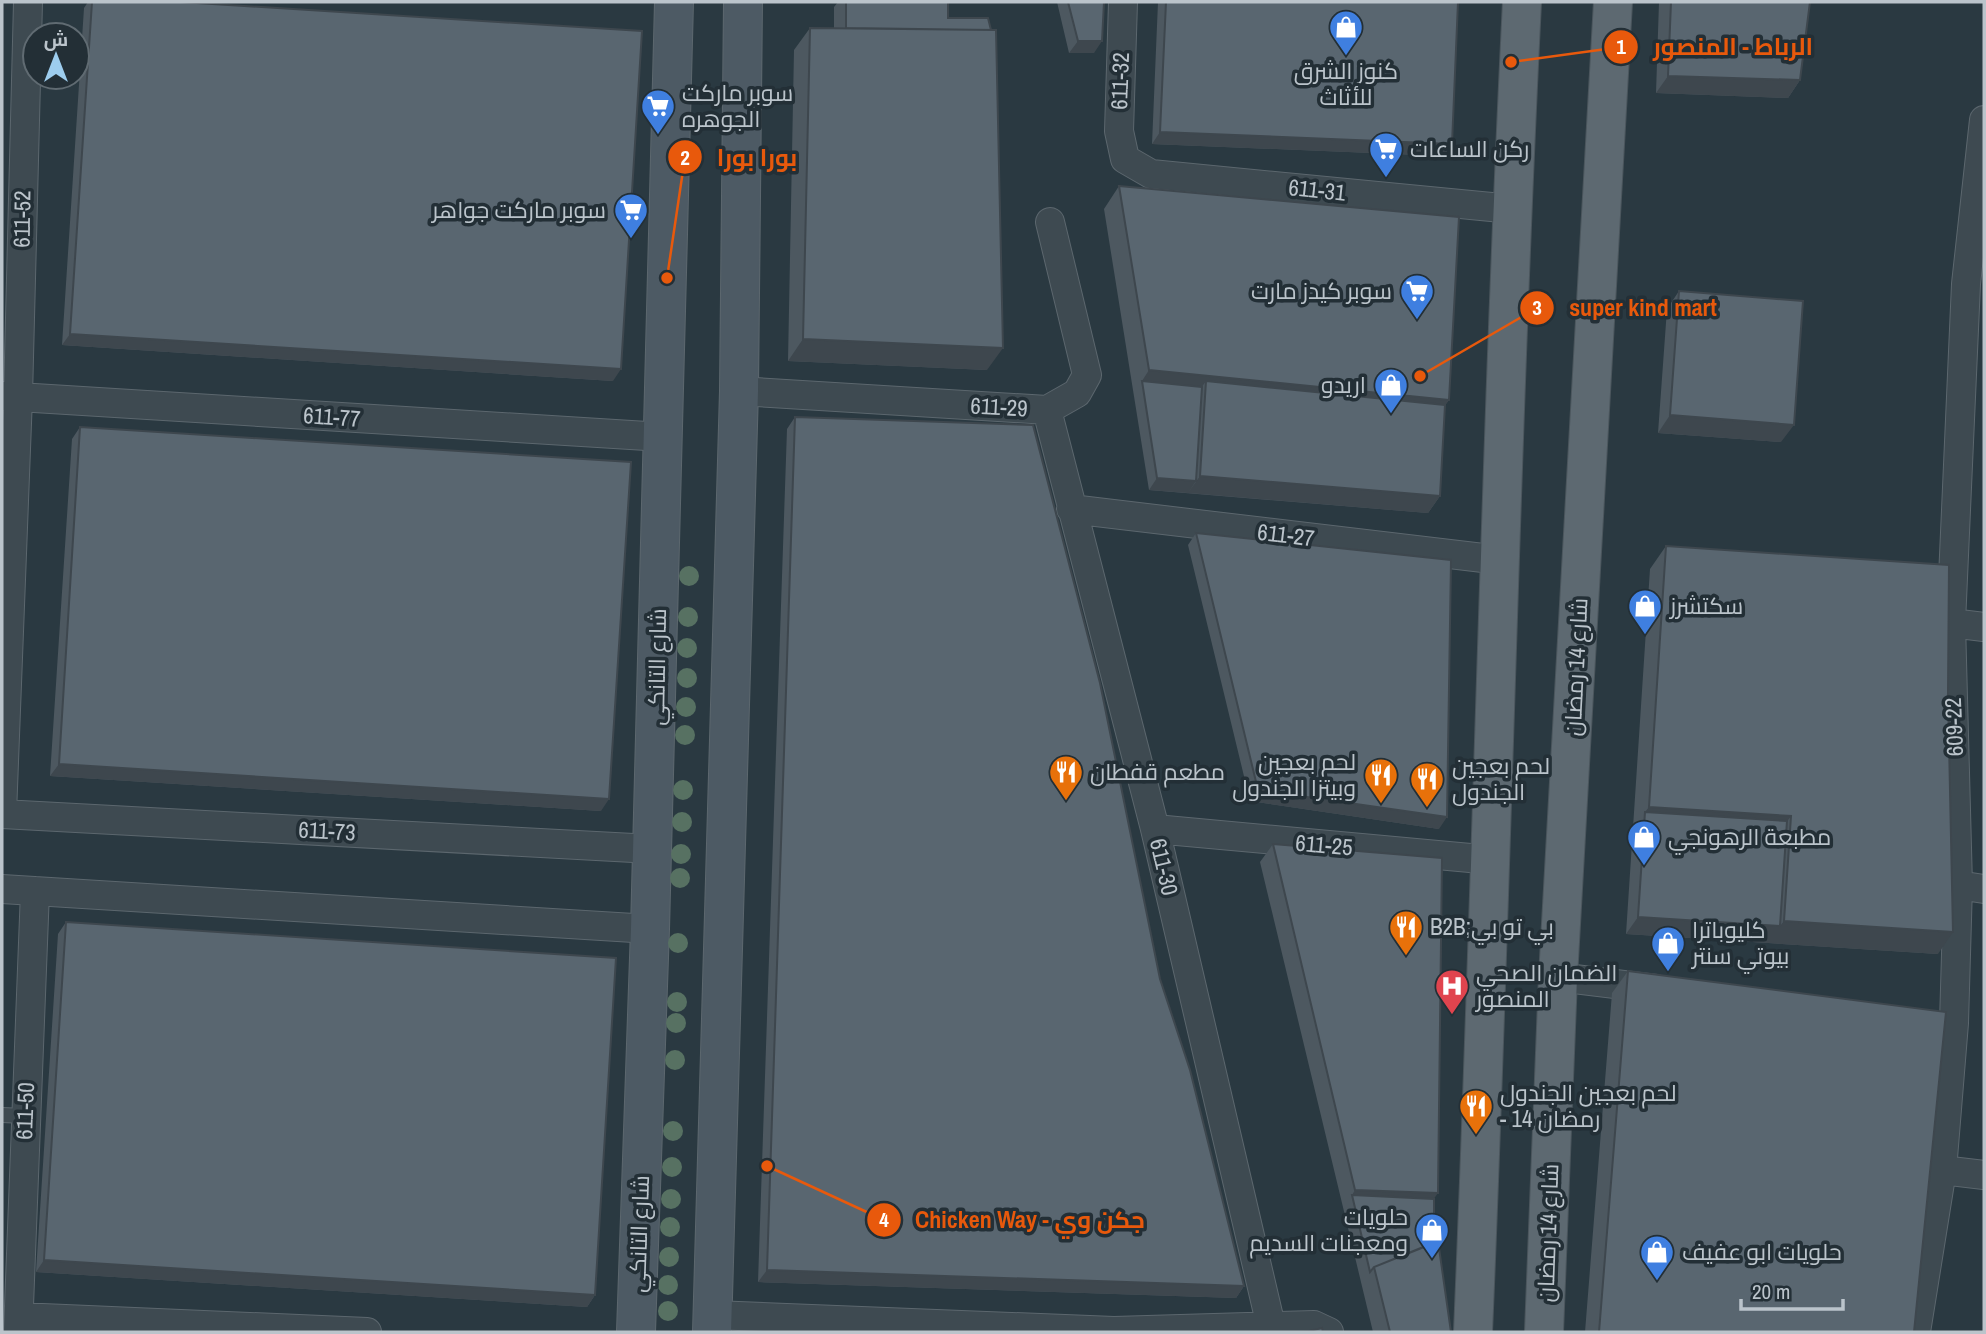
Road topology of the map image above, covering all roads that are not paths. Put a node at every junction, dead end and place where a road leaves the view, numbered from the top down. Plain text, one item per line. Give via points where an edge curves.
1 (28, 2) edge
2 (674, 2) edge
3 (743, 2) edge
4 (1123, 2) edge
5 (1522, 2) edge
6 (1613, 2) edge
7 (1984, 120) edge
8 (1125, 159) joint
9 (1512, 209) junction
10 (1050, 222) dead end
11 (1975, 285) edge
12 (739, 391) junction
13 (10, 397) edge
14 (1047, 410) junction
15 (663, 437) junction
16 (1071, 509) junction
17 (1500, 560) junction
18 (1951, 623) junction
19 (1984, 627) edge
20 (2, 814) edge
21 (1155, 829) junction
22 (652, 849) junction
23 (1492, 860) junction
24 (1971, 887) edge
25 (2, 888) edge
26 (35, 891) junction
27 (650, 929) junction
28 (1558, 977) junction
29 (1681, 991) edge
30 (13, 1115) edge
31 (1942, 1170) junction
32 (1984, 1175) edge
33 (18, 1324) edge
34 (712, 1324) edge
35 (1271, 1326) junction
36 (1114, 1331) edge
37 (367, 1332) edge
38 (636, 1332) edge
39 (1329, 1332) edge
40 (1474, 1332) edge
41 (1544, 1332) edge
42 (1916, 1332) edge

1 - 13 street, 611-52
2 - 15 street, شارع التانكي
3 - 12 street
4 - 8 street, 611-32 via 1119,131
5 - 9 main road
6 - 28 main road, شارع 14 رمضان
7 - 11 street, 609-22
8 - 9 street, 611-31 via 1151,174
9 - 17 main road
10 - 14 street, 611-29 via 1087,375 1077,393
11 - 18 street, 609-22
12 - 14 street, 611-29
12 - 34 street
13 - 15 street, 611-77
13 - 20 street, 611-52
14 - 16 street, 611-30
15 - 22 street, شارع التانكي
16 - 17 street, 611-27
16 - 21 street, 611-30
17 - 23 main road
18 - 19 street
18 - 24 street, 609-22
20 - 22 street, 611-73
21 - 23 street, 611-25
21 - 35 street, 611-30
22 - 27 street, شارع التانكي
23 - 40 main road
24 - 31 street, 609-22 via 1941,1021
25 - 26 street
26 - 27 street
26 - 30 street, 611-50
27 - 38 street, شارع التانكي
28 - 29 street
28 - 41 main road, شارع 14 رمضان
30 - 33 street, 611-50
31 - 32 street
31 - 42 street, 609-22
33 - 37 street
34 - 36 street
35 - 36 street
35 - 39 street via 1314,1325

